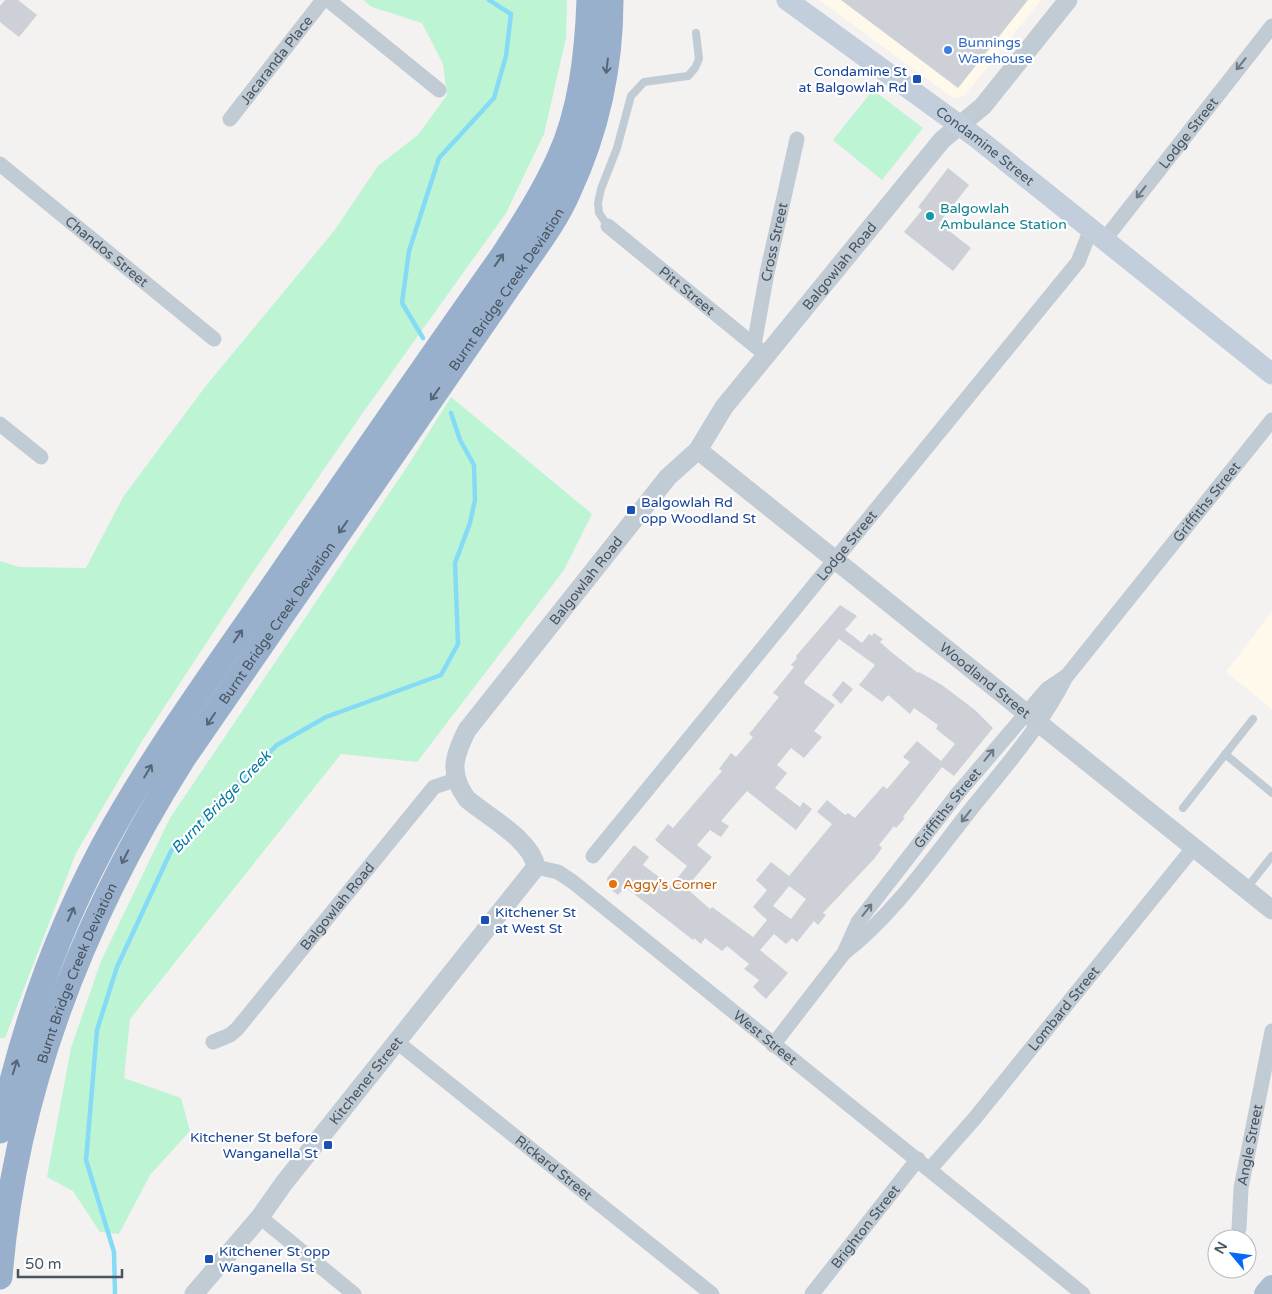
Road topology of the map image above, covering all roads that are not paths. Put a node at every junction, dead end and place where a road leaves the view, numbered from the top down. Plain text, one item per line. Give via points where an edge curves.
1 (323, 0) edge
2 (328, 0) edge
3 (589, 0) edge
4 (611, 0) edge
5 (623, 0) edge
6 (787, 0) edge
7 (1068, 0) edge
8 (1272, 26) edge
9 (611, 29) junction
10 (696, 33) dead end
11 (439, 90) dead end
12 (230, 119) dead end
13 (960, 126) junction
14 (797, 139) dead end
15 (0, 164) edge
16 (608, 226) joint
17 (1098, 234) junction
18 (214, 338) dead end
19 (760, 351) junction
20 (1272, 374) edge
21 (1272, 420) edge
22 (0, 424) edge
23 (698, 450) junction
24 (41, 457) dead end
25 (835, 560) junction
26 (1033, 718) junction
27 (1253, 718) dead end
28 (1226, 754) junction
29 (455, 780) junction
30 (1272, 793) edge
31 (1183, 808) dead end
32 (1194, 847) junction
33 (593, 856) dead end
34 (1272, 856) edge
35 (536, 866) junction
36 (1246, 889) junction
37 (1272, 910) edge
38 (844, 953) junction
39 (1272, 1031) edge
40 (213, 1042) dead end
41 (397, 1042) junction
42 (773, 1045) junction
43 (0, 1131) edge
44 (924, 1164) junction
45 (260, 1217) junction
46 (1239, 1229) dead end
47 (0, 1277) edge
48 (1272, 1287) edge
49 (194, 1294) edge
50 (354, 1294) edge
51 (712, 1294) edge
52 (812, 1294) edge
53 (1084, 1294) edge
54 (1266, 1294) edge

1 - 12 street, Jacaranda Place
2 - 11 street
43 -> 3 highway, Burnt Bridge Creek Deviation via 11,1080 35,1003 87,878 114,826 200,692 503,255 542,192 559,158 578,97 585,62
4 - 9 highway, Burnt Bridge Creek Deviation
5 - 9 highway
6 - 13 main road, Condamine Street
7 - 13 street, Balgowlah Road via 983,106
8 -> 17 street, Lodge Street
9 -> 47 highway, Burnt Bridge Creek Deviation via 606,78 589,144 569,192 551,224 183,759 136,836 107,893 61,1002 31,1096 11,1192
10 - 16 lane via 699,59 688,76 644,82 631,96 598,203 599,213
13 - 17 main road, Condamine Street
13 - 19 street, Balgowlah Road via 942,140
14 - 19 street, Cross Street via 767,274
15 - 18 street, Chandos Street
16 - 19 street, Pitt Street
17 - 20 main road, Condamine Street
17 - 25 street, Lodge Street
19 - 23 street, Balgowlah Road
21 - 26 street, Griffiths Street
22 - 24 street
23 - 25 street, Woodland Street
23 - 29 street, Balgowlah Road via 668,477 467,730 457,750
25 - 26 street, Woodland Street
25 - 33 street, Lodge Street
26 - 32 street, Woodland Street
26 -> 38 street, Griffiths Street via 944,843 868,934
38 -> 26 street, Griffiths Street via 858,922 958,792
27 - 28 lane
28 - 30 lane
28 - 31 lane
29 - 35 street via 467,799 530,850
29 - 40 street, Balgowlah Road via 434,787 237,1029
32 - 36 street, Woodland Street
32 - 44 street, Lombard Street via 975,1118
34 - 36 lane
35 - 41 street, Kitchener Street
35 - 42 street, West Street via 566,876
36 - 37 street, Woodland Street
38 - 42 street, Griffiths Street
39 - 46 street, Angle Street via 1241,1188
41 - 45 street, Kitchener Street
41 - 51 street, Rickard Street
42 - 44 street, West Street
44 - 52 street, Brighton Street
44 - 53 street, West Street
45 - 49 street, Kitchener Street
45 - 50 street
48 - 54 main road

